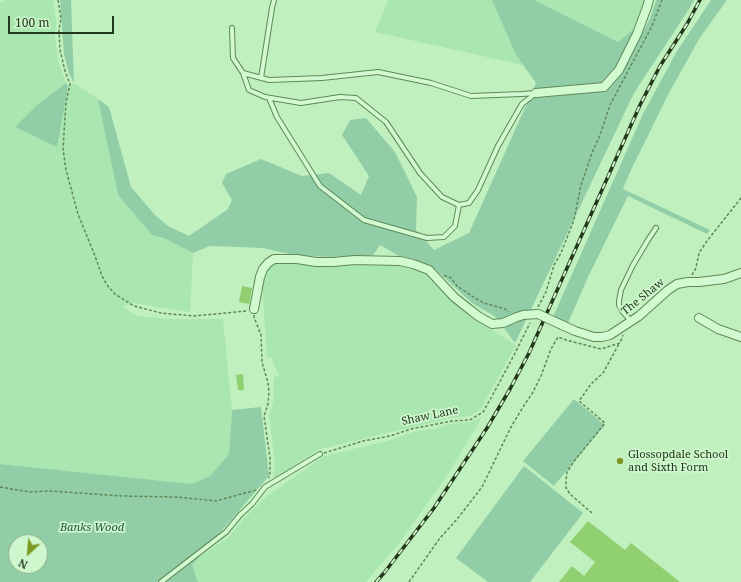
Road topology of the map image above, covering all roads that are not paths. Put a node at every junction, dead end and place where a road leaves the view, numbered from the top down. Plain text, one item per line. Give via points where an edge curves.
1 (274, 0) edge
2 (649, 0) edge
3 (232, 28) dead end
4 (243, 73) junction
5 (262, 78) junction
6 (536, 93) junction
7 (269, 98) junction
8 (459, 205) junction
9 (656, 228) dead end
10 (741, 273) edge
11 (254, 309) road end
12 (699, 318) dead end
13 (629, 323) junction
14 (740, 335) edge
15 (320, 454) road end
16 (161, 582) edge

1 - 5 lane
2 - 6 street via 637,34 619,70 604,86
3 - 4 lane via 233,58
4 - 5 lane
4 - 7 lane via 249,90
5 - 6 lane via 322,78 378,72 431,83 471,96
6 - 8 lane via 522,104 498,146 478,190 469,203
7 - 8 lane via 301,103 340,97 356,98 386,122 420,173 442,197
7 - 8 lane via 320,186 364,220 427,238 444,237 455,226
9 - 13 lane via 621,290 619,305
10 - 13 street, The Shaw via 724,279 677,284
11 - 13 street, The Shaw, bridge via 263,269 274,259 316,262 400,261 429,270 464,306 492,324 536,314 575,331 602,337
12 - 14 street via 718,329
15 - 16 lane via 265,487 226,532

